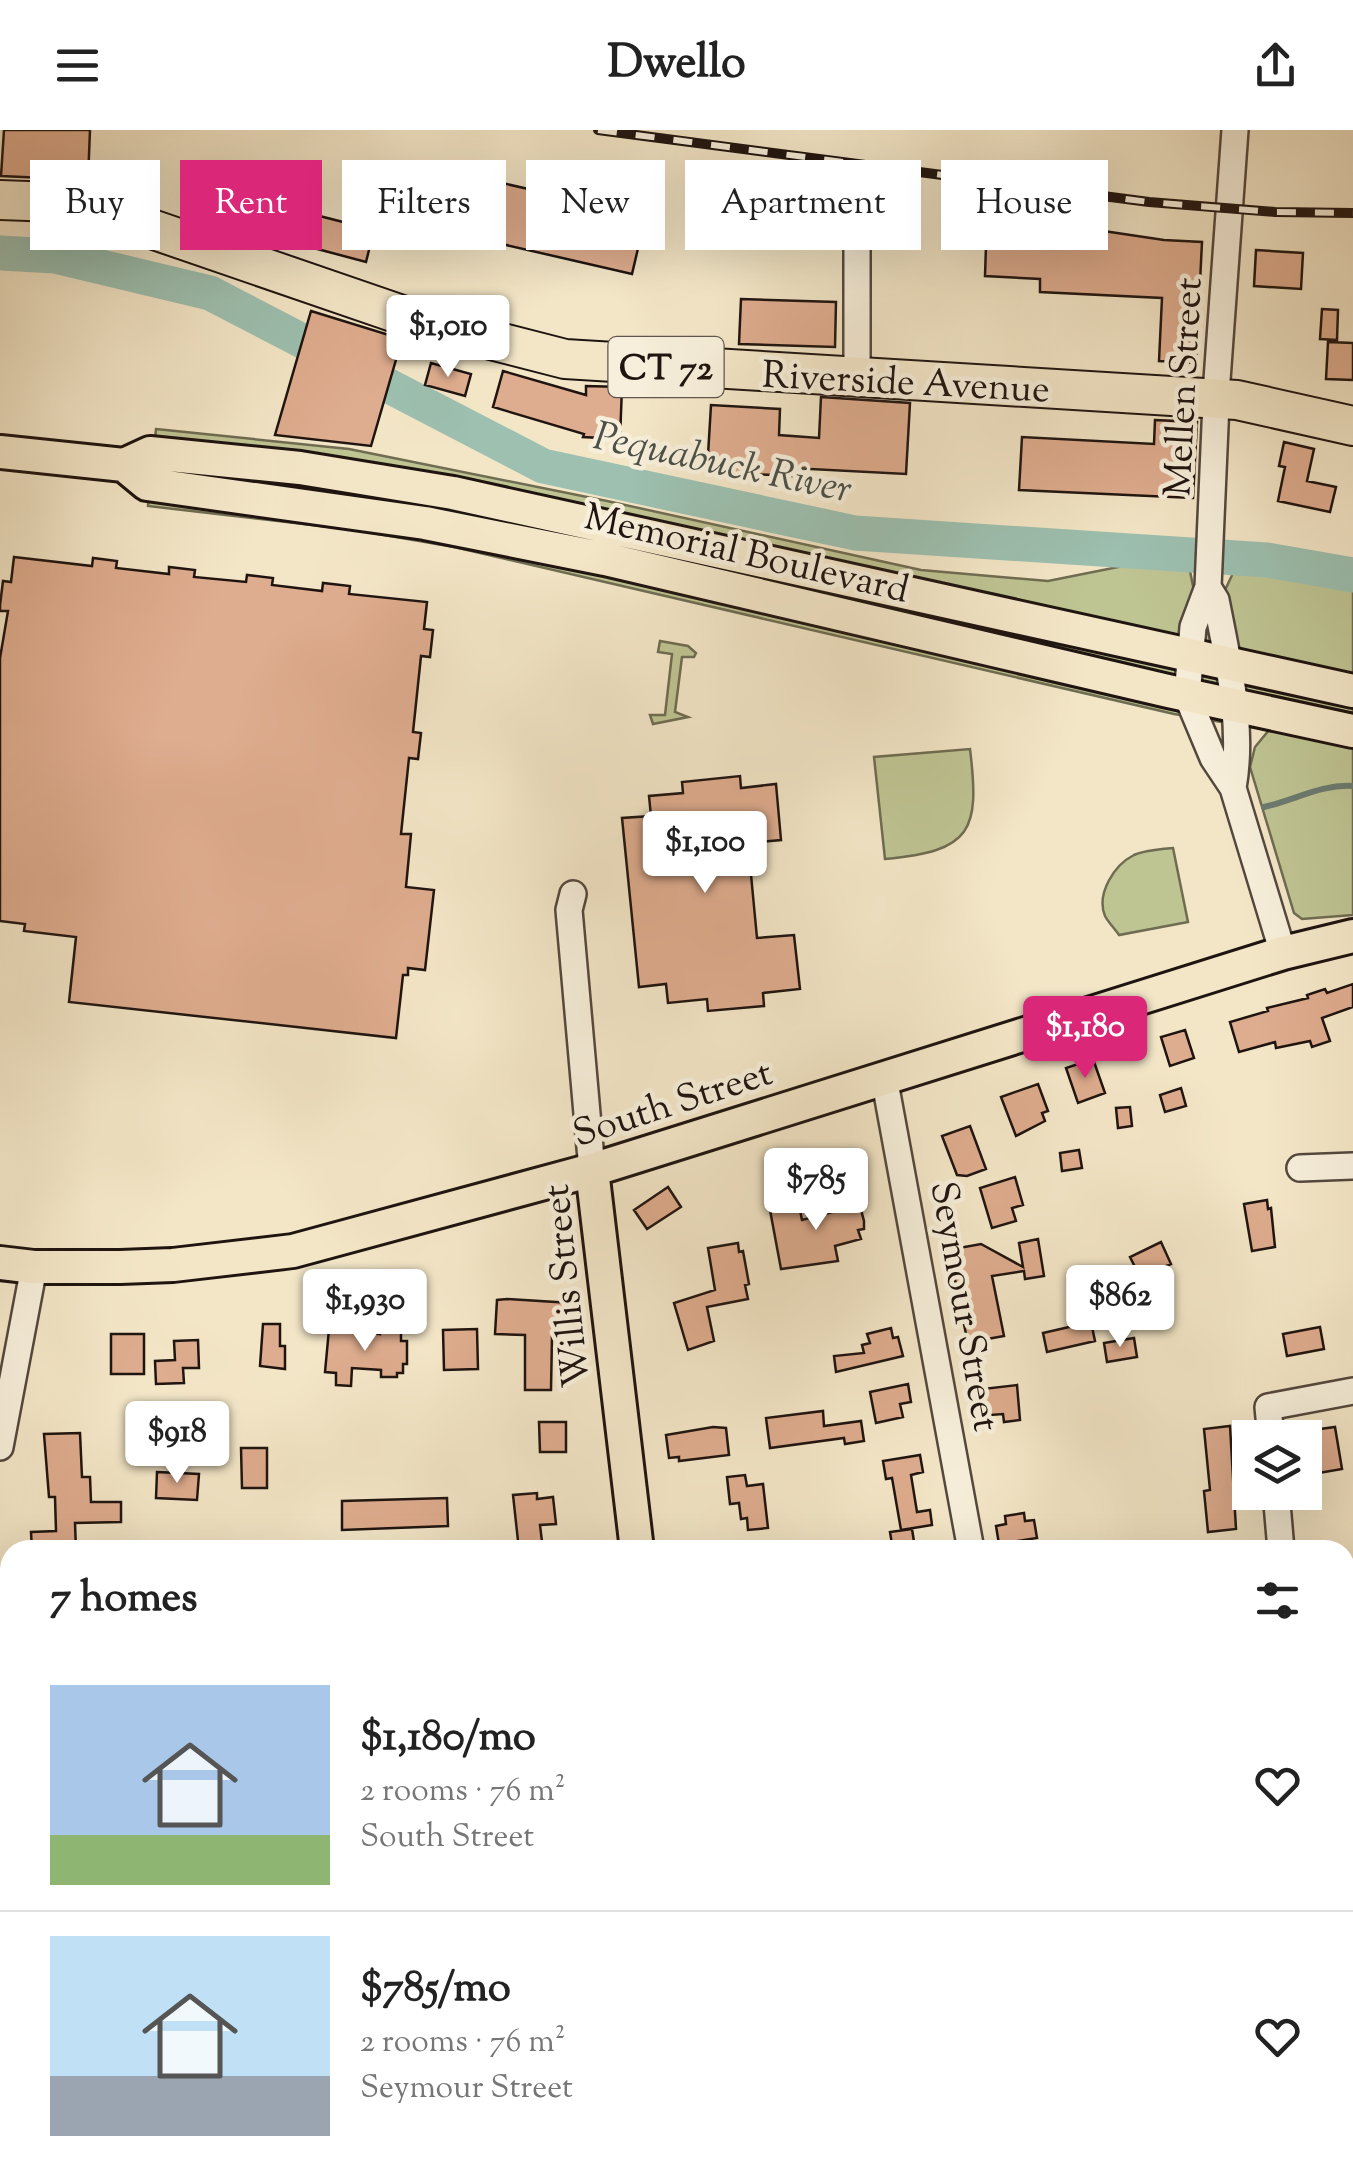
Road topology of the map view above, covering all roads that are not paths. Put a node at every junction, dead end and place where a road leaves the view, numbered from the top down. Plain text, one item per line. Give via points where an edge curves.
1 (1234, 130) edge
2 (0, 200) edge
3 (857, 250) edge
4 (858, 379) junction
5 (1217, 399) junction
6 (1353, 426) edge
7 (0, 452) edge
8 (124, 465) junction
9 (1208, 587) junction
10 (1189, 654) junction
11 (1229, 663) junction
12 (1353, 691) edge
13 (1187, 696) junction
14 (1235, 706) junction
15 (1353, 731) edge
16 (1234, 788) junction
17 (574, 894) dead end
18 (1353, 936) edge
19 (1283, 952) junction
20 (884, 1077) junction
21 (1353, 1166) edge
22 (1300, 1168) dead end
23 (592, 1170) junction
24 (0, 1263) edge
25 (34, 1267) junction
26 (1353, 1391) edge
27 (1269, 1420) edge
28 (0, 1447) edge
29 (1278, 1510) edge
30 (636, 1540) edge
31 (969, 1540) edge
32 (1280, 1540) edge

1 - 5 street, Mellen Street
2 - 4 highway, Riverside Avenue / CT 72 via 55,202 108,214 428,324 565,359
3 - 4 street
4 - 5 highway, Riverside Avenue / CT 72
5 - 6 highway, Riverside Avenue / CT 72
5 - 9 street, Mellen Street
7 - 8 main road, Memorial Boulevard
8 - 10 main road, Memorial Boulevard via 150,453 453,493
8 - 13 main road, Memorial Boulevard via 147,484 424,522 587,555
9 - 10 street, Mellen Street
9 - 11 street, Mellen Street
10 - 11 main road, Memorial Boulevard
10 - 13 street, Mellen Street
11 - 12 main road, Memorial Boulevard
11 - 14 street, Mellen Street
13 - 14 main road, Memorial Boulevard
13 - 16 street, Mellen Street via 1213,758
14 - 15 main road, Memorial Boulevard
14 - 16 street, Mellen Street
16 - 19 street, Mellen Street
17 - 23 street, Willis Street via 569,910
18 - 19 main road, South Street
19 - 20 main road, South Street
20 - 23 main road, South Street
20 - 31 street, Seymour Street
21 - 22 street
23 - 25 main road, South Street via 293,1251 173,1265
23 - 30 main road, Willis Street
24 - 25 main road, South Street
25 - 28 street
26 - 27 street via 1268,1408
29 - 32 street

